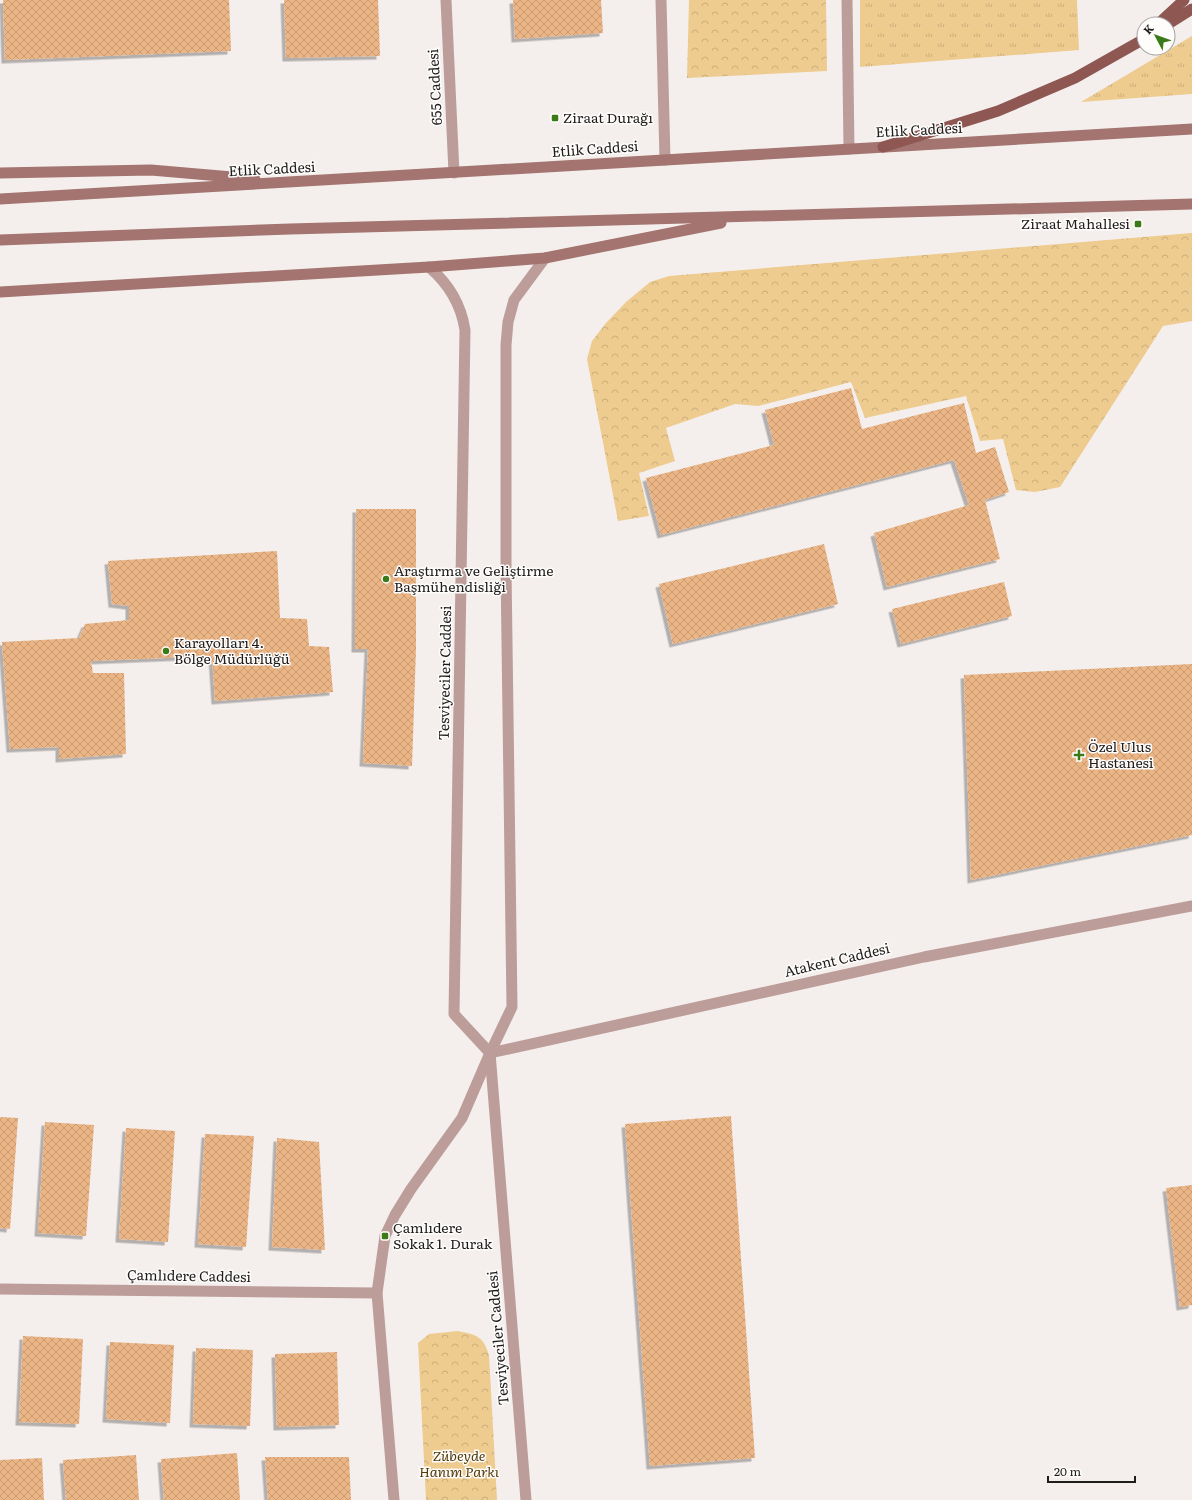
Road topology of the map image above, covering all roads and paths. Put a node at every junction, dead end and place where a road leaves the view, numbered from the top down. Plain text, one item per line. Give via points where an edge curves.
1 (446, 0) edge
2 (661, 0) edge
3 (847, 0) edge
4 (1184, 0) edge
5 (1192, 9) edge
6 (1167, 16) edge
7 (1176, 19) edge
8 (1136, 44) edge
9 (1192, 129) edge
10 (883, 147) junction
11 (849, 149) junction
12 (666, 160) junction
13 (0, 172) edge
14 (454, 173) junction
15 (294, 183) junction
16 (0, 199) edge
17 (1192, 204) edge
18 (754, 217) junction
19 (0, 240) edge
20 (545, 258) junction
21 (429, 267) junction
22 (0, 292) edge
23 (1192, 906) edge
24 (490, 1053) junction
25 (0, 1289) edge
26 (377, 1293) junction
27 (394, 1500) edge
28 (526, 1500) edge

1 - 14 street, 655 Caddesi
2 - 12 street
3 - 11 street
4 - 6 main road
5 - 7 main road
8 - 10 main road via 1075,78 998,111
9 - 10 main road, Etlik Caddesi
10 - 11 main road, Etlik Caddesi
11 - 12 main road, Etlik Caddesi
12 - 14 main road, Etlik Caddesi
13 - 15 main road via 151,170
14 - 15 main road, Etlik Caddesi
15 - 16 main road, Etlik Caddesi
17 - 18 main road
18 - 19 main road via 290,229
18 - 20 main road
20 - 21 main road
20 - 24 street via 514,300 508,322 506,569 512,1007
21 - 22 main road
21 - 24 street, Tesviyeciler Caddesi via 442,278 454,296 466,330 454,1014
23 - 24 street, Atakent Caddesi via 924,956
24 - 26 street via 462,1118 395,1215 385,1236
24 - 28 street, Tesviyeciler Caddesi
25 - 26 street, Çamlıdere Caddesi
26 - 27 street

